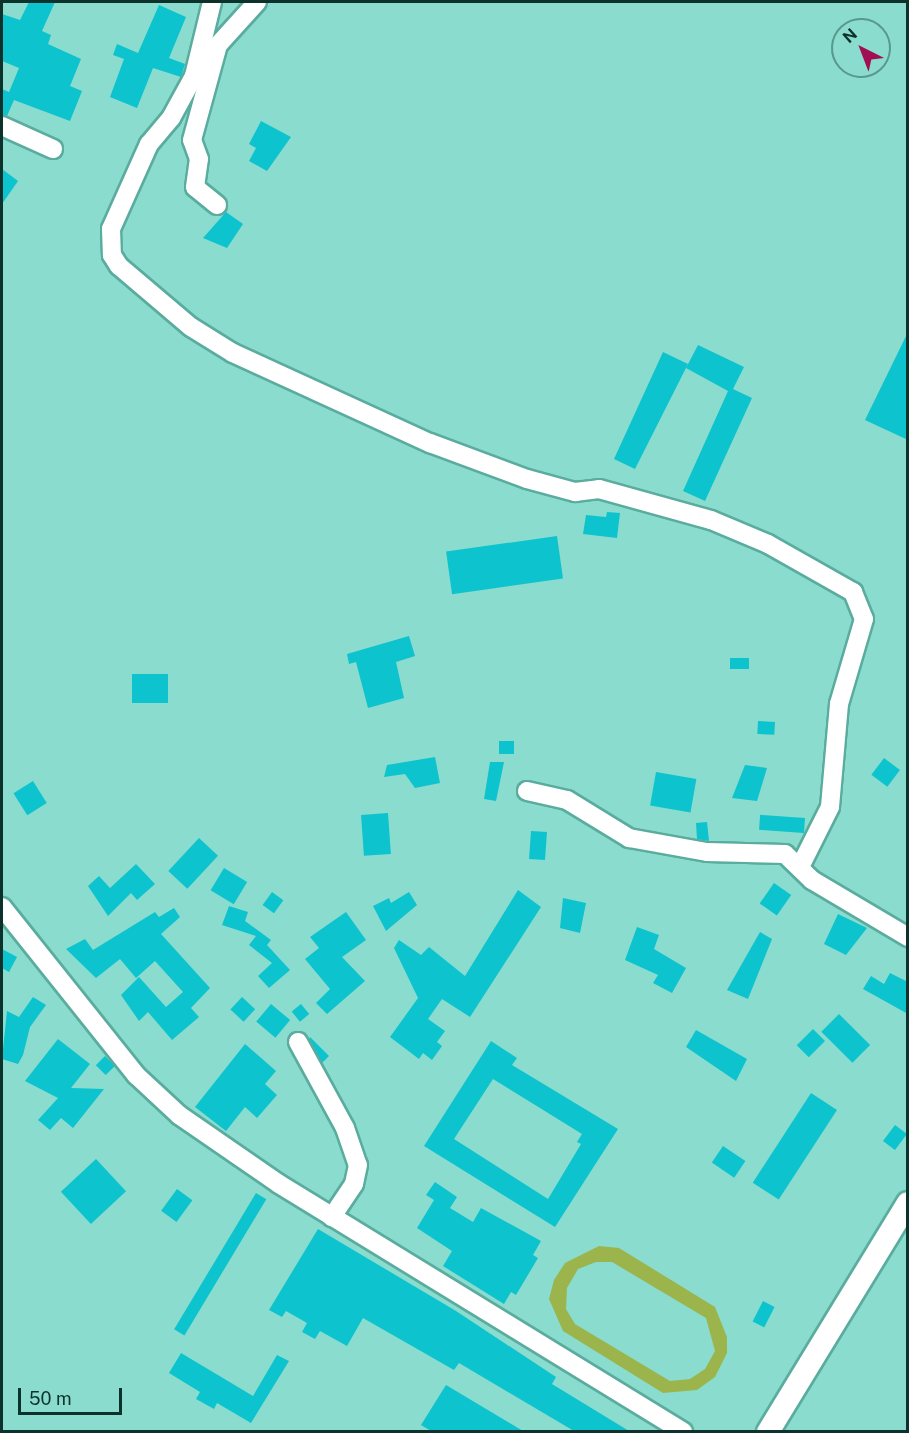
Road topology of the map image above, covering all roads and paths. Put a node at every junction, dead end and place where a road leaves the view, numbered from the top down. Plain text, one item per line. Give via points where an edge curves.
1 (212, 2) edge
2 (257, 2) edge
3 (2, 126) edge
4 (53, 149) dead end
5 (217, 205) dead end
6 (527, 791) dead end
7 (801, 865) junction
8 (2, 907) edge
9 (908, 937) edge
10 (298, 1042) dead end
11 (906, 1208) edge
12 (332, 1216) junction
13 (683, 1431) edge
14 (768, 1431) edge

1 - 7 street via 194,76 171,118 149,144 111,229 112,255 119,266 191,327 233,353 430,443 575,492 599,489 711,520 768,544 853,592 864,619 839,704 830,807
2 - 5 street via 218,45 192,140 199,159 195,187
3 - 4 street
6 - 7 street via 567,800 629,838 707,852 785,854
7 - 9 street via 812,880
8 - 12 street via 136,1075 213,1141
10 - 12 street via 345,1128 358,1165 354,1184
11 - 14 main road
12 - 13 street

